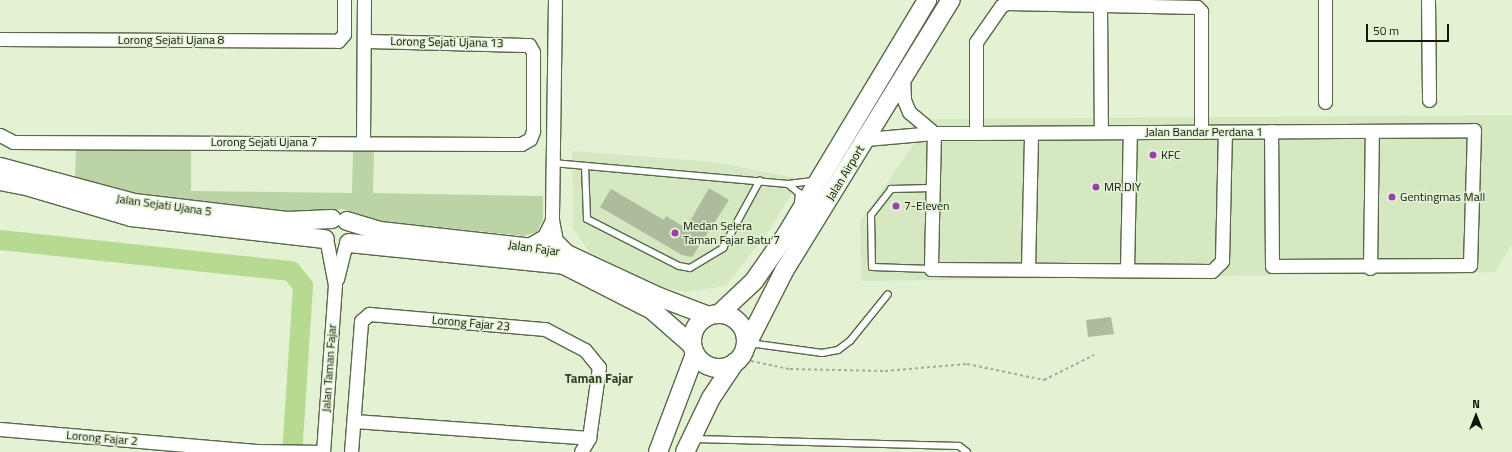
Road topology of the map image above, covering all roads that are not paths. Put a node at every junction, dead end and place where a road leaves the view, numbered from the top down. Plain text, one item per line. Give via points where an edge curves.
1 (344, 0) edge
2 (364, 0) edge
3 (555, 0) edge
4 (927, 0) edge
5 (937, 0) edge
6 (951, 0) edge
7 (956, 0) edge
8 (1325, 0) edge
9 (1428, 0) edge
10 (1100, 4) junction
11 (935, 24) junction
12 (0, 39) edge
13 (364, 42) junction
14 (904, 72) junction
15 (869, 99) junction
16 (1429, 100) dead end
17 (1325, 102) dead end
18 (1372, 131) junction
19 (1101, 132) junction
20 (1130, 132) junction
21 (1201, 132) junction
22 (1225, 132) junction
23 (1271, 132) junction
24 (934, 133) junction
25 (976, 133) junction
26 (1031, 133) junction
27 (0, 134) edge
28 (530, 139) joint
29 (866, 139) junction
30 (363, 142) junction
31 (553, 163) junction
32 (586, 166) junction
33 (0, 167) edge
34 (826, 171) junction
35 (760, 180) junction
36 (0, 181) edge
37 (788, 184) junction
38 (933, 188) junction
39 (340, 220) junction
40 (552, 220) junction
41 (786, 236) junction
42 (326, 241) junction
43 (347, 245) junction
44 (527, 246) junction
45 (570, 254) junction
46 (1370, 268) junction
47 (931, 269) junction
48 (1028, 269) junction
49 (1127, 270) junction
50 (335, 285) junction
51 (888, 294) dead end
52 (714, 315) junction
53 (694, 349) junction
54 (742, 352) junction
55 (354, 421) junction
56 (0, 430) edge
57 (589, 438) junction
58 (688, 445) edge
59 (259, 451) edge
60 (323, 452) edge
61 (351, 452) edge
62 (581, 452) edge
63 (658, 452) edge
64 (967, 452) edge

1 - 12 street, Lorong Sejati Ujana 8 via 342,39
2 - 13 street
3 - 31 street
4 - 15 street, Jalan Airport
5 - 15 street via 902,59
6 - 11 street, Jalan Airport
7 - 11 street via 947,16
8 - 17 street
9 - 16 street
10 - 19 street
10 - 21 street via 1192,4 1201,11
10 - 25 street via 1001,6 976,42
11 - 14 street, Jalan Airport
13 - 28 street, Lorong Sejati Ujana 13 via 529,45 533,52 533,131
13 - 30 street
14 - 24 street via 906,105
14 - 29 street, Jalan Airport
15 - 34 street, Jalan Airport
18 - 23 street, Jalan Bandar Perdana 1
18 - 46 street
18 - 46 street, Jalan Bandar Perdana 1 via 1474,130 1470,266
19 - 20 street, Jalan Bandar Perdana 1
19 - 26 street, Jalan Bandar Perdana 1
20 - 21 street, Jalan Bandar Perdana 1
20 - 49 street
21 - 22 street, Jalan Bandar Perdana 1
22 - 23 street, Jalan Bandar Perdana 1
22 - 49 street via 1222,260 1218,268 1212,271
23 - 46 street via 1272,266
24 - 25 street, Jalan Bandar Perdana 1
24 - 29 street, Jalan Bandar Perdana 1
24 - 38 street
25 - 26 street, Jalan Bandar Perdana 1
26 - 48 street
27 - 30 street, Lorong Sejati Ujana 7 via 13,142
28 - 30 street, Lorong Sejati Ujana 7 via 521,144
29 - 54 street, Jalan Airport via 784,271
31 - 32 lane
31 - 40 street
32 - 35 lane
32 - 35 lane via 587,219 679,266 690,268 723,248
33 - 39 street, Jalan Sejati Ujana 5 via 134,203 287,221
34 - 37 lane via 810,182
34 - 41 street, Jalan Airport
35 - 37 lane
36 - 42 street, Jalan Sejati Ujana 5 via 30,186 131,216
37 - 41 lane via 800,196
38 - 47 street
38 - 47 lane via 891,189 871,215 872,267
39 - 42 street via 324,230
39 - 43 street via 353,234
39 - 44 street, Jalan Fajar via 380,231
40 - 44 street via 544,236
40 - 45 street via 556,240
41 - 52 street, Jalan Airport via 754,281
42 - 43 street via 336,248
42 - 50 street
43 - 50 street
43 - 53 street, Jalan Fajar via 564,265 652,310
44 - 45 street, Jalan Fajar
45 - 52 street, Jalan Fajar via 659,297
47 - 48 street
48 - 49 street
50 - 60 street, Jalan Taman Fajar
51 - 54 lane via 850,341 838,350 822,353 787,350
52 - 53 street via 696,328
52 - 54 street via 740,325 745,336
53 - 54 street via 709,366 718,368
53 - 63 street
54 - 58 street, Jalan Airport
55 - 57 street
55 - 57 street, Lorong Fajar 23 via 361,321 369,314 545,329 586,350 598,366
55 - 61 street, Lorong Fajar 23
56 - 59 street, Lorong Fajar 2
57 - 62 street
58 - 64 lane via 959,446
59 - 60 street, Lorong Fajar 2

